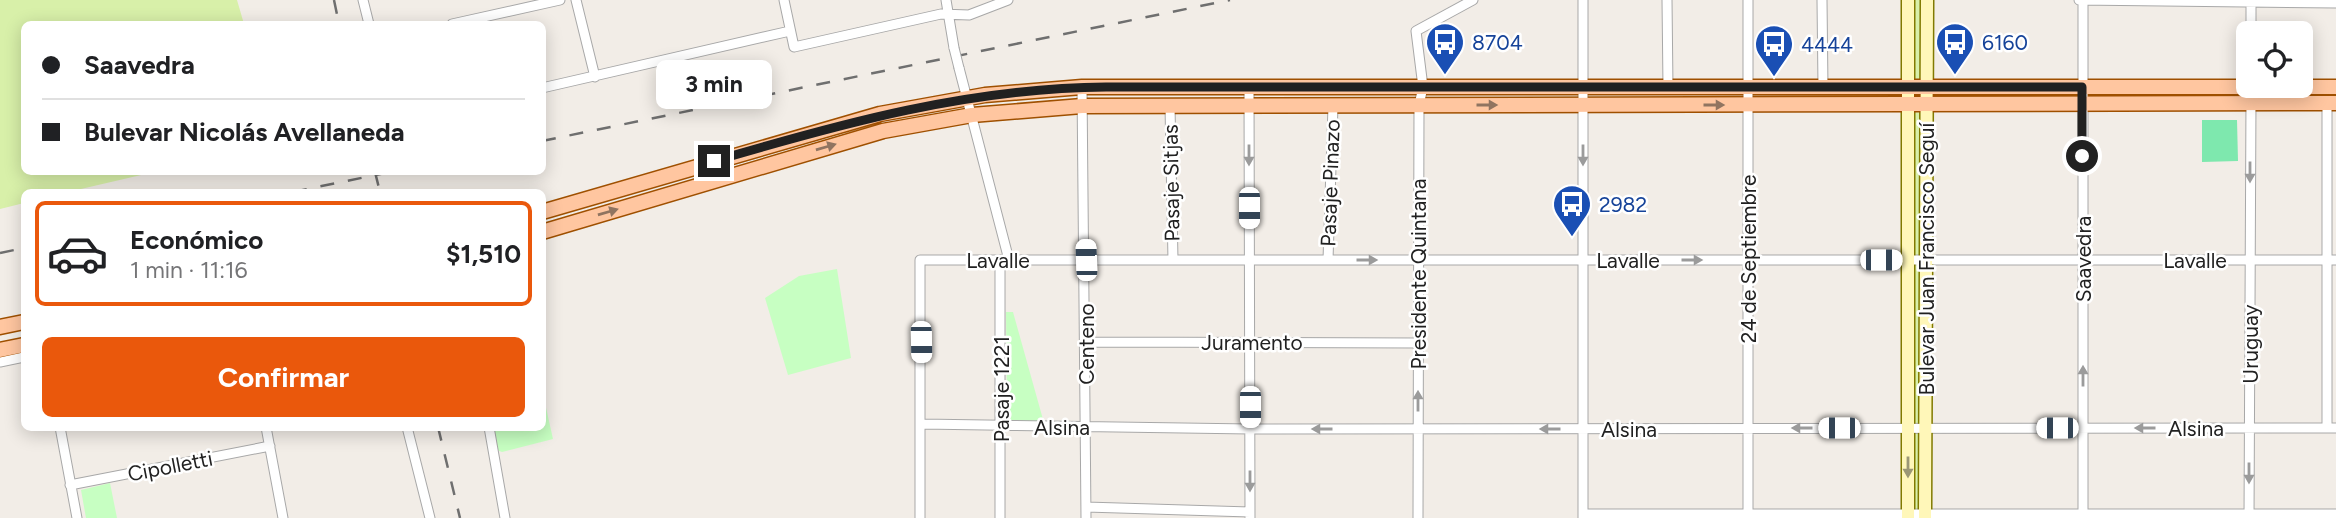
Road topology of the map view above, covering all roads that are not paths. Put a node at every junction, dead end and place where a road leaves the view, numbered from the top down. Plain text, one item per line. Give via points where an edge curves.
1 (363, 0) edge
2 (560, 0) edge
3 (576, 0) edge
4 (784, 0) edge
5 (946, 0) edge
6 (1008, 0) edge
7 (1473, 0) edge
8 (1583, 0) edge
9 (1667, 0) edge
10 (1748, 0) edge
11 (1822, 0) edge
12 (1908, 0) edge
13 (1927, 0) edge
14 (2081, 0) edge
15 (2251, 2) edge
16 (2336, 4) edge
17 (948, 13) junction
18 (368, 21) edge
19 (466, 21) edge
20 (2251, 21) edge
21 (790, 31) junction
22 (595, 78) junction
23 (2236, 86) edge
24 (2313, 86) edge
25 (2336, 86) edge
26 (546, 87) edge
27 (1082, 87) junction
28 (1249, 87) junction
29 (1423, 87) junction
30 (1583, 87) junction
31 (1668, 87) junction
32 (1748, 87) junction
33 (1823, 87) junction
34 (1908, 87) junction
35 (1926, 87) junction
36 (2082, 87) junction
37 (967, 97) junction
38 (2251, 98) edge
39 (2332, 103) edge
40 (1908, 104) junction
41 (1926, 104) junction
42 (2082, 104) junction
43 (2251, 104) junction
44 (1419, 105) junction
45 (1583, 105) junction
46 (1748, 105) junction
47 (1082, 106) junction
48 (1170, 106) junction
49 (1250, 106) junction
50 (1333, 106) junction
51 (972, 116) junction
52 (546, 211) edge
53 (546, 231) edge
54 (1005, 260) junction
55 (1086, 260) junction
56 (1173, 260) junction
57 (1249, 260) junction
58 (1328, 260) junction
59 (1418, 260) junction
60 (1583, 260) junction
61 (1748, 260) junction
62 (1908, 260) junction
63 (1926, 260) junction
64 (2082, 260) junction
65 (2250, 260) junction
66 (2332, 260) edge
67 (21, 323) edge
68 (0, 327) edge
69 (1250, 341) junction
70 (1086, 342) junction
71 (1418, 343) junction
72 (21, 346) edge
73 (0, 350) edge
74 (21, 358) edge
75 (0, 362) edge
76 (922, 424) junction
77 (1087, 426) junction
78 (1001, 427) junction
79 (1908, 428) junction
80 (1925, 428) junction
81 (2083, 428) junction
82 (2250, 428) junction
83 (2331, 428) edge
84 (1250, 429) junction
85 (1418, 429) junction
86 (1583, 429) junction
87 (1748, 429) junction
88 (61, 431) edge
89 (267, 431) edge
90 (408, 431) edge
91 (490, 431) edge
92 (270, 446) junction
93 (70, 485) junction
94 (1086, 507) junction
95 (2336, 514) edge
96 (1250, 515) edge
97 (1583, 516) edge
98 (1748, 516) edge
99 (1908, 516) edge
100 (1925, 516) edge
101 (2083, 516) edge
102 (2249, 516) edge
103 (76, 518) edge
104 (283, 518) edge
105 (430, 518) edge
106 (505, 518) edge
107 (920, 518) edge
108 (1000, 518) edge
109 (1086, 518) edge
110 (1418, 518) edge

1 - 18 street
2 - 19 street
3 - 22 street
4 - 21 street
5 - 17 street, Pasaje 1221
6 - 17 street via 969,15
7 - 29 street, Presidente Quintana via 1416,31
8 - 30 street
9 - 31 street
10 - 32 street, 24 de Septiembre
11 - 33 street
12 - 34 main road, Bulevar Juan Francisco Seguí
13 - 35 main road, Bulevar Juan Francisco Seguí
14 - 15 street
14 - 36 street, Saavedra
15 - 16 street
15 - 20 street
17 - 21 street via 794,47
17 - 37 street, Pasaje 1221, bridge
21 - 22 street
22 - 26 street
23 - 36 main road
24 - 25 main road
27 - 28 main road
27 - 37 main road
27 - 47 street, Centeno
28 - 29 main road
28 - 49 street
29 - 30 main road
29 - 44 street, Presidente Quintana
30 - 31 main road
30 - 45 street
31 - 32 main road
32 - 33 main road
32 - 46 street, 24 de Septiembre
33 - 34 main road
34 - 35 main road
34 - 40 main road, Bulevar Juan Francisco Seguí
35 - 36 main road
35 - 41 main road, Bulevar Juan Francisco Seguí
36 - 42 street, Saavedra
37 - 51 street, Pasaje 1221
37 - 52 main road via 852,121
38 - 43 street, Uruguay
39 - 43 main road
39 - 66 street
40 - 41 main road
40 - 46 main road
40 - 62 main road, Bulevar Juan Francisco Seguí
41 - 42 main road
41 - 63 main road, Bulevar Juan Francisco Seguí
42 - 43 main road
42 - 64 street, Saavedra
43 -> 65 street, Uruguay
44 -> 45 main road
44 - 50 main road
44 - 59 street, Presidente Quintana
45 -> 46 main road
45 -> 60 street
46 - 61 street, 24 de Septiembre
47 - 48 main road
47 - 51 main road
47 - 55 street, Centeno
48 - 49 main road
48 - 56 street, Pasaje Sitjas
49 - 50 main road
49 -> 57 street
50 - 58 street, Pasaje Pinazo
53 -> 51 main road via 854,139
51 - 54 street, Pasaje 1221
54 - 55 street, Lavalle
54 - 76 street, Lavalle via 920,260
54 - 78 street, Pasaje 1221
55 - 56 street, Lavalle
55 - 70 street, Centeno
56 - 57 street, Lavalle
57 - 58 street, Lavalle
57 - 69 street
58 -> 59 street, Lavalle
59 - 60 street, Lavalle
59 - 71 street, Presidente Quintana
60 -> 61 street, Lavalle
60 - 86 street
61 - 62 street, Lavalle
61 - 87 street, 24 de Septiembre
62 - 63 street, Lavalle
62 - 79 main road, Bulevar Juan Francisco Seguí
63 - 64 street, Lavalle
63 - 80 main road, Bulevar Juan Francisco Seguí
64 - 65 street, Lavalle
81 -> 64 street, Saavedra
65 - 66 street, Lavalle
65 - 82 street, Uruguay
66 - 83 street
67 - 68 main road
69 - 70 street, Juramento
69 - 71 street, Juramento
69 - 84 street
70 - 77 street, Centeno
85 -> 71 street, Presidente Quintana
72 - 73 main road
74 - 75 street
76 - 78 street, Alsina
76 - 107 street
77 - 78 street, Alsina
77 - 84 street, Alsina
77 - 94 street, Centeno
78 - 108 street, Pasaje 1221
79 - 80 street, Alsina
79 -> 87 street, Alsina
79 -> 99 main road, Bulevar Juan Francisco Seguí
80 - 81 street, Alsina
80 - 100 main road, Bulevar Juan Francisco Seguí
82 -> 81 street, Alsina
81 - 101 street, Saavedra
82 - 83 street, Alsina
82 -> 102 street, Uruguay
85 -> 84 street, Alsina
84 -> 96 street
86 -> 85 street, Alsina
85 - 110 street, Presidente Quintana
86 - 87 street, Alsina
86 - 97 street
87 - 98 street, 24 de Septiembre
88 - 93 street
89 - 92 street
90 - 105 street
91 - 106 street
92 - 93 street, Cipolletti
92 - 104 street
93 - 103 street
94 - 96 street
94 - 109 street, Centeno
95 - 102 street
97 - 98 street
98 - 99 street
99 - 100 street
100 - 101 street
101 - 102 street

